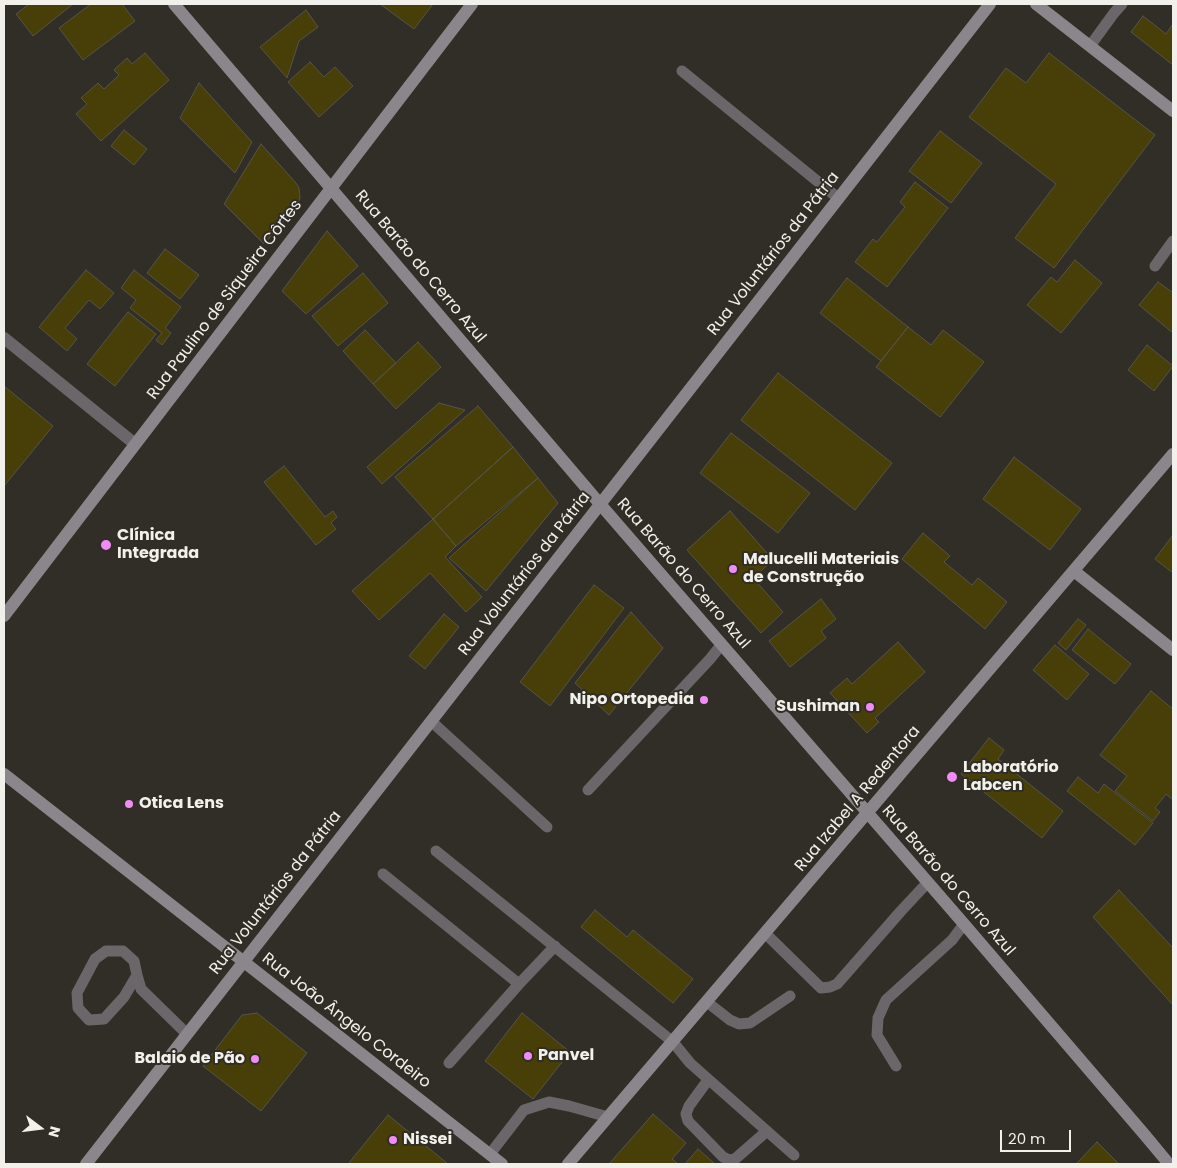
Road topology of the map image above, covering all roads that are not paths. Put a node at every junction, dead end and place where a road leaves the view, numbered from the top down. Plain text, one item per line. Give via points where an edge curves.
1 (174, 4) edge
2 (472, 4) edge
3 (990, 4) edge
4 (1036, 4) edge
5 (1122, 4) edge
6 (1090, 46) junction
7 (682, 71) dead end
8 (1173, 111) edge
9 (332, 188) junction
10 (838, 198) junction
11 (1173, 242) edge
12 (1155, 266) dead end
13 (4, 338) edge
14 (135, 444) junction
15 (1173, 454) edge
16 (600, 504) junction
17 (1074, 571) junction
18 (4, 616) edge
19 (722, 644) junction
20 (1173, 650) edge
21 (431, 721) junction
22 (4, 774) edge
23 (588, 790) dead end
24 (868, 812) junction
25 (547, 827) dead end
26 (436, 850) dead end
27 (384, 874) dead end
28 (928, 882) junction
29 (964, 924) junction
30 (765, 933) junction
31 (555, 946) junction
32 (243, 962) junction
33 (137, 975) junction
34 (519, 984) junction
35 (790, 996) dead end
36 (706, 1002) junction
37 (187, 1034) junction
38 (673, 1042) junction
39 (449, 1063) dead end
40 (896, 1066) dead end
41 (708, 1080) junction
42 (608, 1118) junction
43 (767, 1131) junction
44 (490, 1154) junction
45 (794, 1155) dead end
46 (1169, 1162) edge
47 (86, 1164) edge
48 (502, 1164) edge
49 (568, 1164) edge

1 - 9 main road, Rua Barão do Cerro Azul
2 - 9 main road, Rua Paulino de Siqueira Côrtes
3 - 10 main road, Rua Voluntários da Pátria
4 - 6 main road
5 - 6 lane
6 - 8 main road
7 - 10 lane
9 - 14 main road, Rua Paulino de Siqueira Côrtes
9 - 16 main road, Rua Barão do Cerro Azul
10 - 16 main road, Rua Voluntários da Pátria
11 - 12 lane
13 - 14 street
14 - 18 main road, Rua Paulino de Siqueira Côrtes
15 - 17 main road, Rua Izabel A Redentora
16 - 19 main road, Rua Barão do Cerro Azul
16 - 21 main road, Rua Voluntários da Pátria
17 - 20 main road
17 - 24 main road, Rua Izabel A Redentora
19 - 23 lane
19 - 24 main road, Rua Barão do Cerro Azul
21 - 25 lane
21 - 32 main road, Rua Voluntários da Pátria
22 - 32 main road, Rua João Ângelo Cordeiro
24 - 28 main road, Rua Barão do Cerro Azul
24 - 30 main road, Rua Izabel A Redentora
26 - 31 lane
27 - 34 lane
28 - 29 main road, Rua Barão do Cerro Azul
28 - 30 lane via 830,988 820,988
29 - 40 lane via 952,940 886,1000 878,1018 877,1035
29 - 46 main road, Rua Barão do Cerro Azul
30 - 36 main road, Rua Izabel A Redentora
31 - 34 lane
31 - 38 lane
32 - 37 main road, Rua Voluntários da Pátria
32 - 44 main road, Rua João Ângelo Cordeiro
33 - 33 lane via 134,961 123,952 106,951 95,959 76,993 78,1008 89,1020 104,1019 124,997
33 - 37 lane via 141,989
34 - 39 lane
35 - 36 lane via 750,1023 739,1024
36 - 38 main road, Rua Izabel A Redentora
37 - 47 main road, Rua Voluntários da Pátria
38 - 41 lane
38 - 42 main road, Rua Izabel A Redentora
41 - 43 lane
41 - 43 lane via 686,1114 688,1121 723,1157 735,1159
42 - 44 lane via 548,1102 524,1110
42 - 49 main road, Rua Izabel A Redentora
43 - 45 lane
44 - 48 main road, Rua João Ângelo Cordeiro

